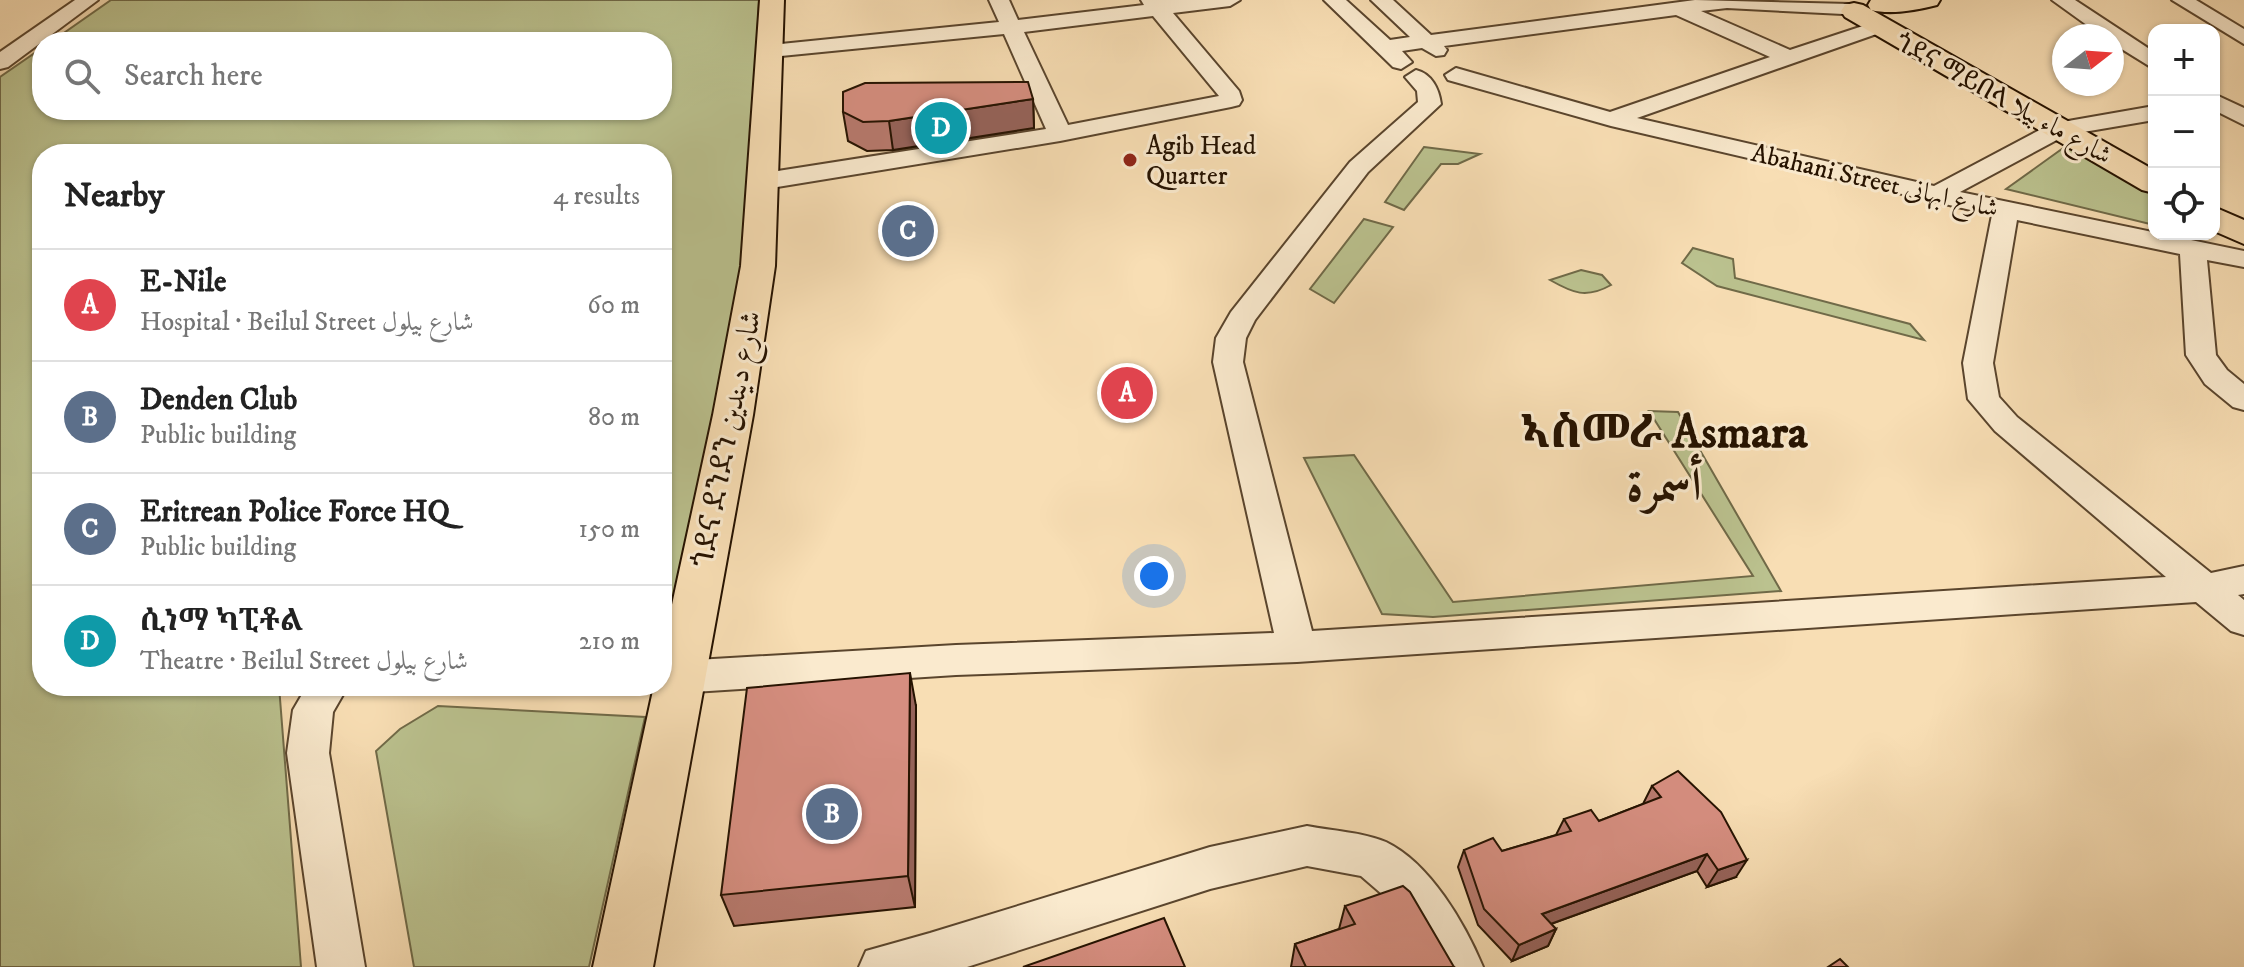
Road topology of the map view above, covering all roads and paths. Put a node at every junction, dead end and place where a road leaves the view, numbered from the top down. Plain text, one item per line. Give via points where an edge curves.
1 (88, 0) edge
2 (772, 0) edge
3 (999, 0) edge
4 (1230, 0) edge
5 (1334, 0) edge
6 (1381, 0) edge
7 (1573, 0) edge
8 (1928, 0) edge
9 (2062, 0) edge
10 (2182, 0) edge
11 (1734, 1) edge
12 (1154, 4) edge
13 (1676, 7) junction
14 (1863, 8) edge
15 (1597, 17) junction
16 (1013, 27) junction
17 (43, 32) edge
18 (2244, 38) edge
19 (32, 39) edge
20 (1426, 41) junction
21 (1385, 47) junction
22 (771, 51) junction
23 (1787, 57) junction
24 (2148, 58) edge
25 (0, 62) edge
26 (1454, 70) junction
27 (1411, 72) junction
28 (1509, 90) junction
29 (2244, 98) edge
30 (2220, 100) edge
31 (1430, 104) junction
32 (2220, 104) edge
33 (2148, 114) edge
34 (2244, 118) edge
35 (1611, 119) junction
36 (2095, 124) junction
37 (2059, 129) junction
38 (1060, 134) junction
39 (2148, 153) edge
40 (2148, 180) edge
41 (765, 181) junction
42 (2220, 193) edge
43 (1937, 194) junction
44 (2244, 206) edge
45 (2006, 210) junction
46 (2220, 220) edge
47 (2244, 234) edge
48 (2193, 251) junction
49 (2244, 259) edge
50 (2244, 400) edge
51 (2244, 580) edge
52 (2203, 588) junction
53 (2244, 621) edge
54 (1297, 647) junction
55 (672, 674) edge
56 (672, 678) edge
57 (322, 696) edge
58 (668, 696) edge
59 (341, 967) edge
60 (623, 967) edge
61 (883, 967) edge
62 (1459, 967) edge

1 - 17 street
2 - 22 main road, ጎደና ደንደን شارع ديندين
3 - 16 street
4 - 12 street
5 - 21 street
6 - 20 street
7 - 15 street
8 - 14 main road
9 - 24 street
10 - 18 street
11 - 13 street
11 - 14 street
12 - 16 street
12 - 38 street via 1231,100
13 - 15 street
13 - 23 street
14 - 23 street
14 - 36 highway, ጎደና ማይበላ شارع ماء بيلا
14 - 37 highway, ጎደና ማይበላ شارع ماء بيلا
15 - 20 street
16 - 22 street
16 - 38 street
19 - 25 street
20 - 21 street
20 - 26 street
21 - 27 street
22 - 41 main road, ጎደና ደንደን شارع ديندين
23 - 35 street
26 - 27 street, Abahani Street شارع ابهانى via 1428,58 1412,60
26 - 28 street, Abahani Street شارع ابهانى
27 - 31 street via 1428,90
28 - 31 street
28 - 35 street, Abahani Street شارع ابهانى
29 - 30 street
31 - 54 street via 1359,167 1231,338 1228,362
32 - 34 street
33 - 36 street
35 - 43 street, Abahani Street شارع ابهانى
36 - 37 street
36 - 39 highway, ጎደና ማይበላ شارع ماء بيلا
37 - 40 highway, ጎደና ማይበላ شارع ماء بيلا
37 - 43 street
38 - 41 street
41 - 55 main road, ጎደና ደንደን شارع ديندين via 758,266 733,415
42 - 44 highway
43 - 45 street, Abahani Street شارع ابهانى
45 - 48 street, Abahani Street شارع ابهانى
45 - 52 street via 1978,363 1984,399 2006,424
46 - 47 highway
48 - 49 street, Abahani Street شارع ابهانى
48 - 50 street via 2201,355 2216,377
51 - 52 street
52 - 53 street
52 - 54 street
54 - 56 street
57 - 59 street via 313,710 308,753
58 - 60 main road, ጎደና ደንደን شارع ديندين
61 - 62 street via 1210,868 1307,846 1373,858 1421,899

